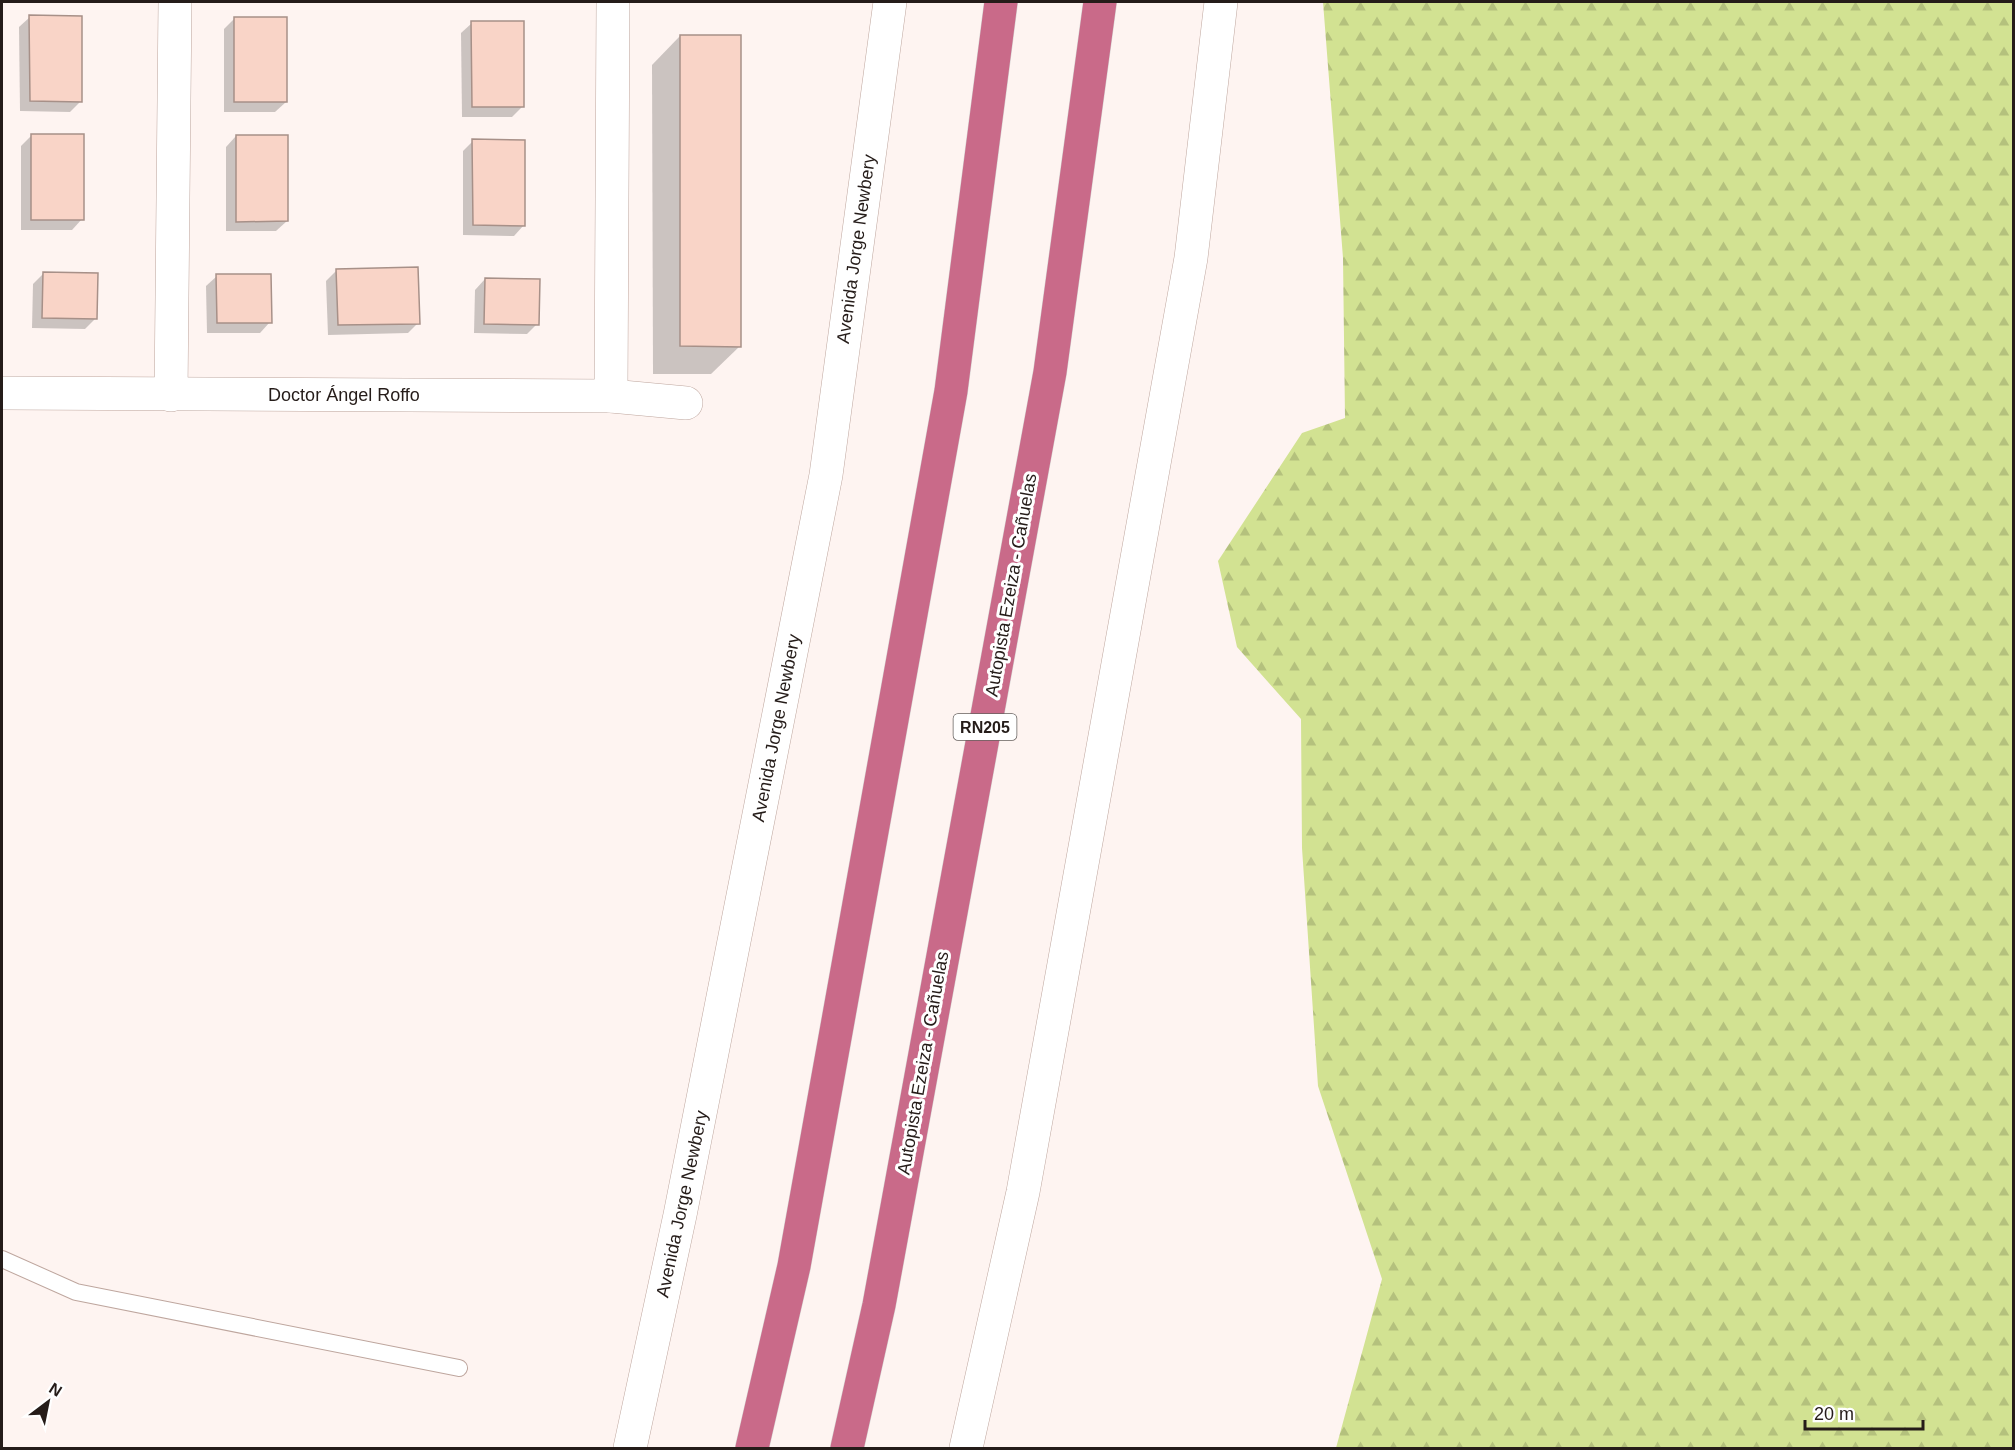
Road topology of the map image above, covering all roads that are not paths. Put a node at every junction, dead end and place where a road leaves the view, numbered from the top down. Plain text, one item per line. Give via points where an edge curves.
1 (175, 2) edge
2 (613, 2) edge
3 (890, 2) edge
4 (1001, 2) edge
5 (1100, 2) edge
6 (1221, 2) edge
7 (2, 393) edge
8 (171, 395) junction
9 (610, 396) junction
10 (686, 403) dead end
11 (2, 1259) edge
12 (459, 1368) dead end
13 (630, 1449) edge
14 (752, 1449) edge
15 (847, 1449) edge
16 (966, 1449) edge

1 - 8 street
2 - 9 street
3 - 13 street, Avenida Jorge Newbery via 826,475
4 - 14 highway via 951,391 794,1266
5 - 15 highway, Autopista Ezeiza - Cañuelas / RN205 via 1050,372 879,1305
6 - 16 street via 1191,258 1023,1192
7 - 8 street, Doctor Ángel Roffo
8 - 9 street, Doctor Ángel Roffo
9 - 10 street, Doctor Ángel Roffo
11 - 12 lane via 76,1292

